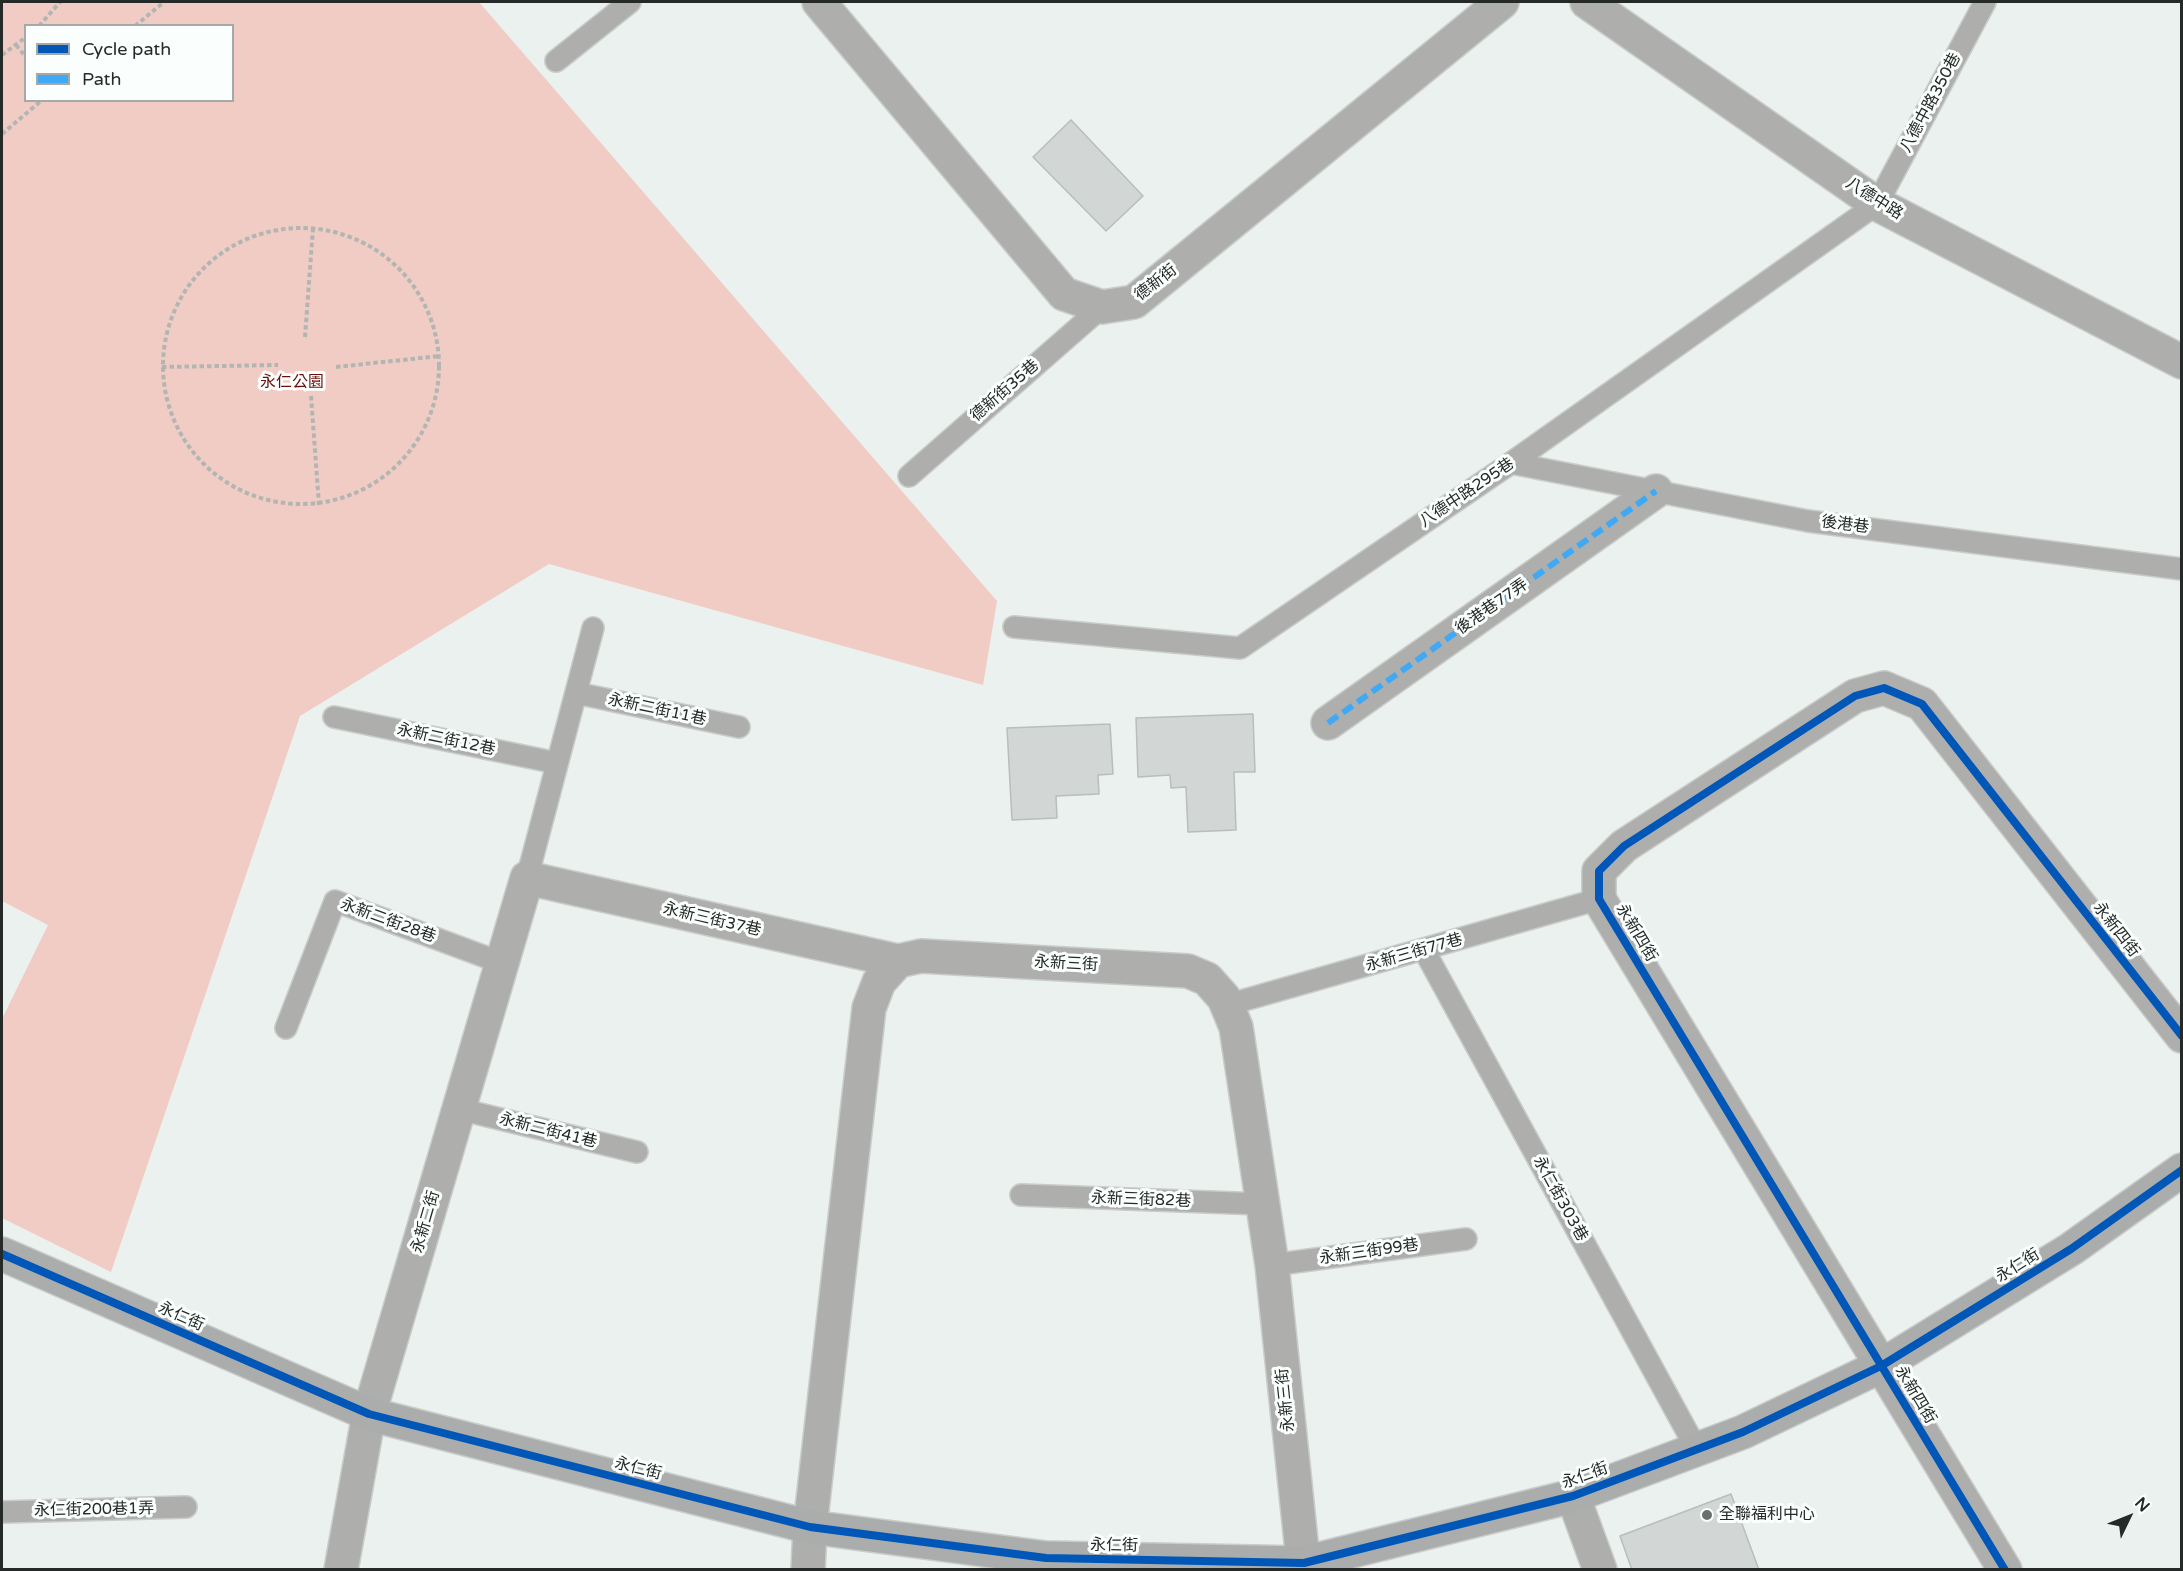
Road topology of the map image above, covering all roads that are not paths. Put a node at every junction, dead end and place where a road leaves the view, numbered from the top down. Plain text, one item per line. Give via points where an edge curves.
1 (630, 2) edge
2 (819, 2) edge
3 (1502, 2) edge
4 (1587, 2) edge
5 (1985, 2) edge
6 (556, 62) dead end
7 (1877, 204) junction
8 (1101, 308) junction
9 (2181, 362) edge
10 (1511, 463) junction
11 (909, 476) dead end
12 (1656, 491) junction
13 (2181, 568) edge
14 (1014, 627) dead end
15 (593, 628) dead end
16 (576, 693) junction
17 (334, 717) dead end
18 (1328, 723) dead end
19 (739, 727) dead end
20 (557, 763) junction
21 (527, 878) junction
22 (1599, 899) junction
23 (1424, 950) junction
24 (898, 961) junction
25 (502, 963) junction
26 (1227, 1005) junction
27 (286, 1028) dead end
28 (2181, 1036) edge
29 (459, 1109) junction
30 (637, 1152) dead end
31 (2181, 1170) edge
32 (1021, 1195) dead end
33 (1262, 1204) junction
34 (1466, 1239) dead end
35 (2, 1254) edge
36 (1272, 1265) junction
37 (1881, 1366) junction
38 (369, 1414) junction
39 (1696, 1448) junction
40 (1573, 1496) junction
41 (186, 1507) dead end
42 (2, 1512) edge
43 (810, 1527) junction
44 (1304, 1566) edge
45 (341, 1569) edge
46 (808, 1569) edge
47 (1600, 1569) edge
48 (2005, 1569) edge

1 - 6 lane
2 - 8 street via 1064,294
3 - 8 street, 德新街 via 1134,302
4 - 7 street, 八德中路
5 - 7 lane, 八德中路350巷
7 - 9 street, 八德中路
7 - 10 lane, 八德中路295巷
8 - 11 lane, 德新街35巷
10 - 12 lane, 後港巷
10 - 14 lane, 八德中路295巷 via 1240,648
12 - 13 lane, 後港巷 via 1808,521
12 - 18 street, 後港巷77弄
15 - 16 lane
16 - 19 lane, 永新二街11巷
16 - 20 lane
17 - 20 lane, 永新二街12巷
20 - 21 lane
21 - 24 street, 永新三街37巷
21 - 25 street, 永新二街
22 - 23 lane, 永新三街77巷
22 - 28 street, 永新四街 via 1599,871 1624,846 1855,696 1884,688 1922,704
22 - 37 street, 永新四街
23 - 26 lane, 永新三街77巷
23 - 39 lane, 永仁街303巷
24 - 26 street, 永新三街 via 921,956 1188,971 1207,979
24 - 43 street via 879,982 869,1008
25 - 27 lane, 永新二街28巷 via 334,900
25 - 29 street, 永新二街
26 - 33 street, 永新三街 via 1236,1027
29 - 30 lane, 永新二街41巷
29 - 38 street, 永新二街
31 - 37 street, 永仁街 via 2071,1249
32 - 33 lane, 永新三街82巷
33 - 36 street, 永新三街
34 - 36 lane, 永新三街99巷
35 - 38 street, 永仁街
36 - 44 street, 永新三街
37 - 39 street, 永仁街 via 1743,1432
37 - 48 street, 永新四街
38 - 43 street, 永仁街
38 - 45 street, 永新二街
39 - 40 street, 永仁街
40 - 44 street, 永仁街
40 - 47 street
41 - 42 lane, 永仁街200巷1弄
43 - 44 street, 永仁街 via 1046,1558
43 - 46 street

